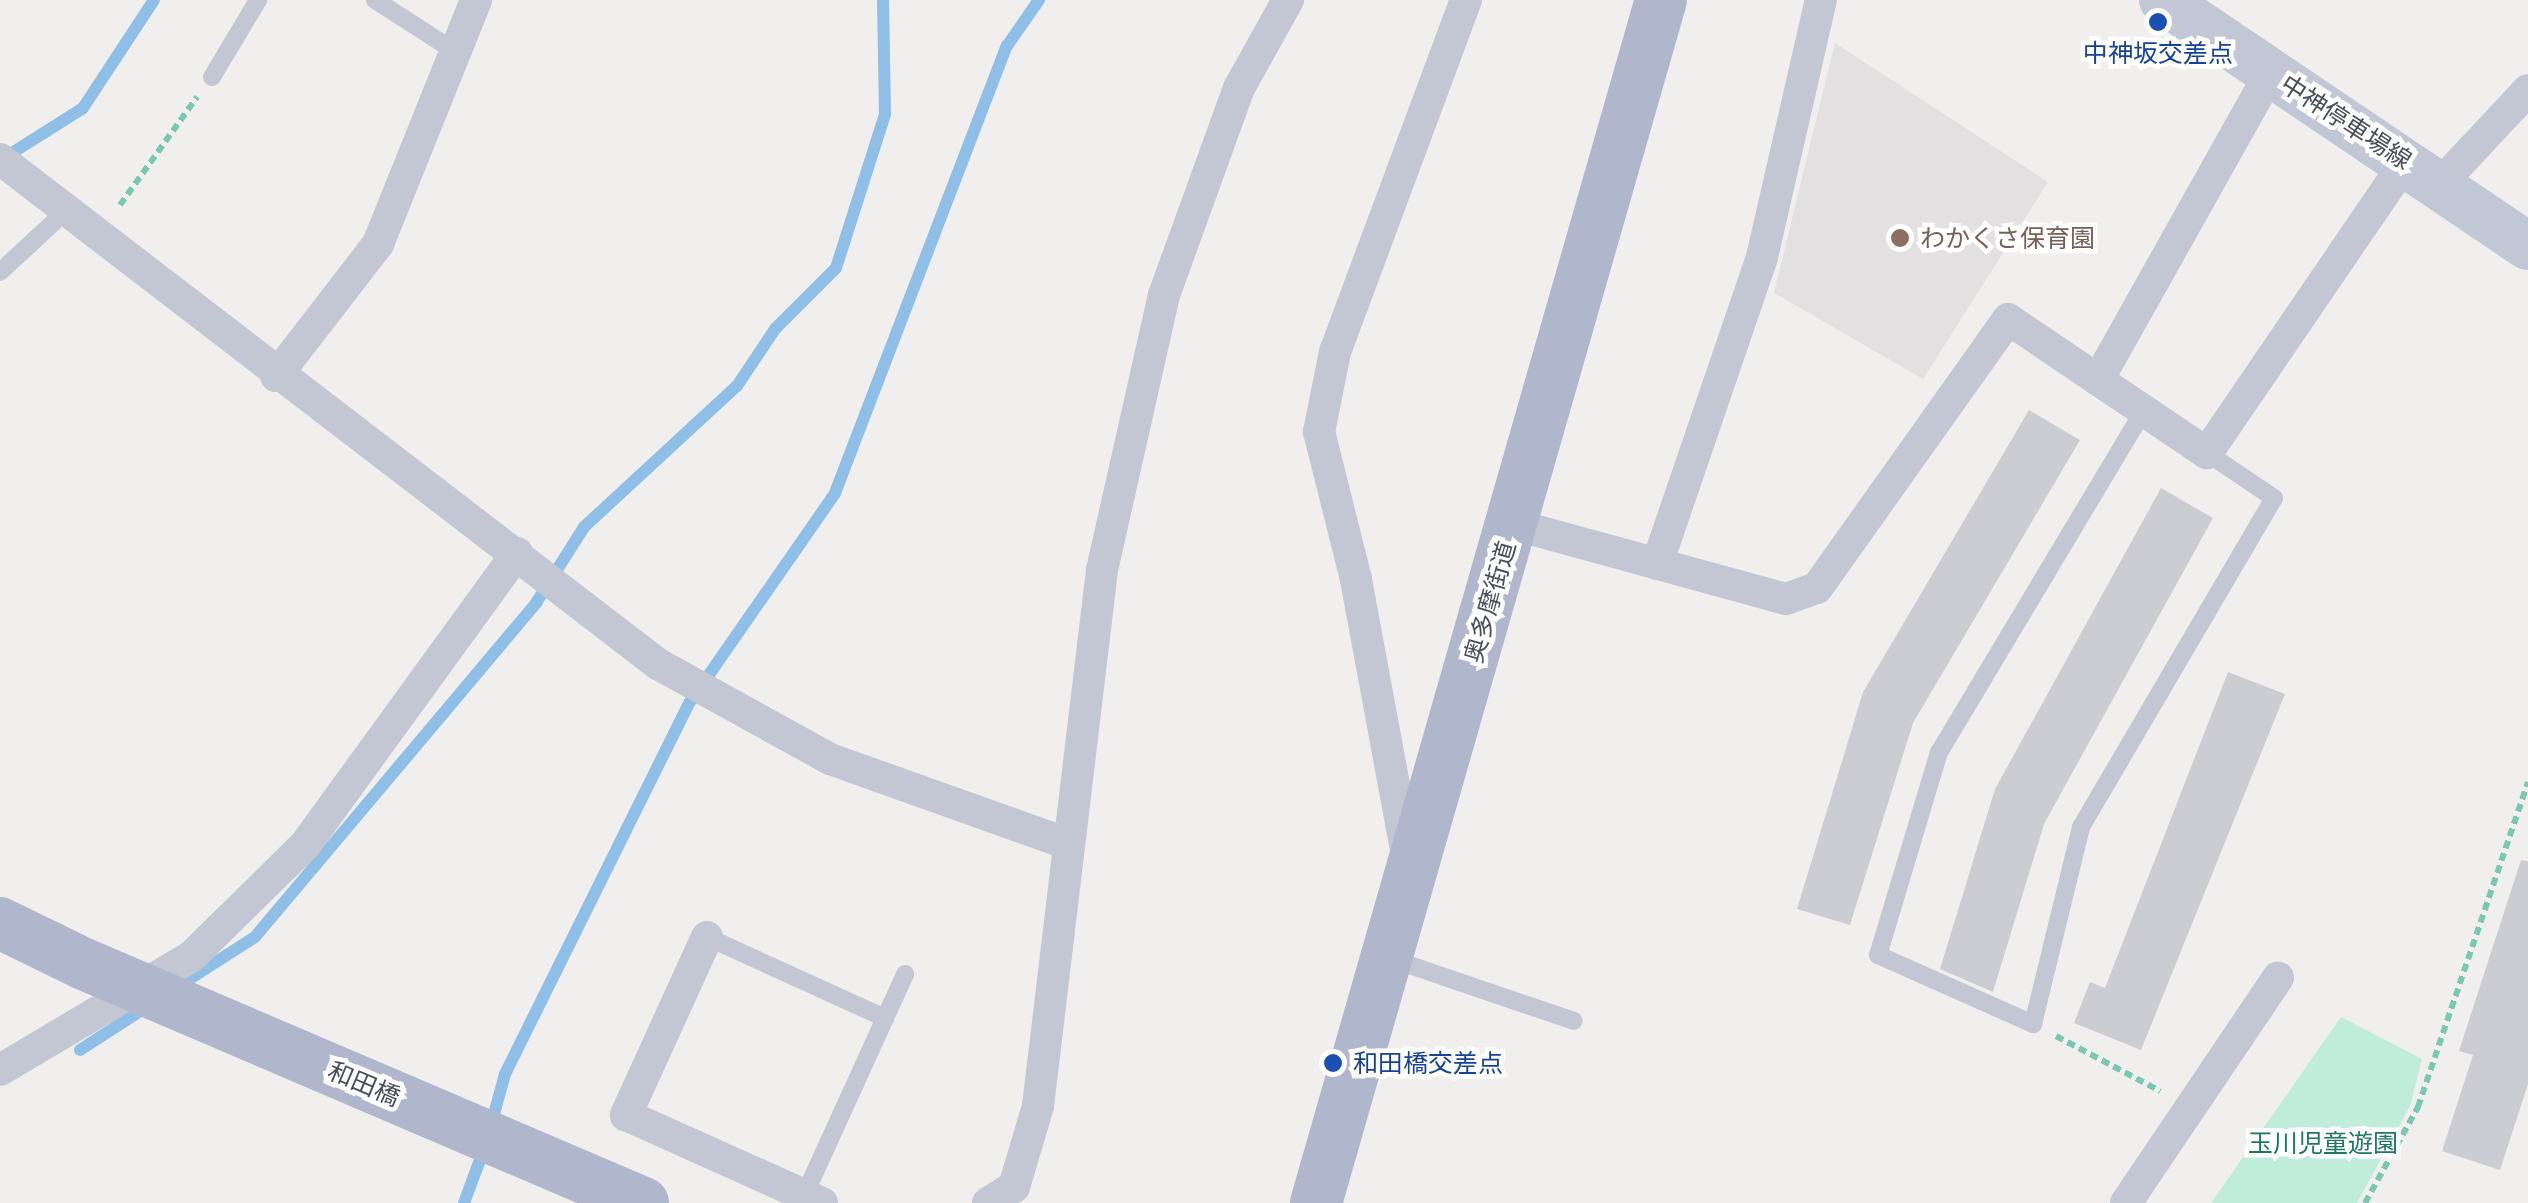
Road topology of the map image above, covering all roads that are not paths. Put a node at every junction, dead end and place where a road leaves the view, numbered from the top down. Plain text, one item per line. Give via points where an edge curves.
1 (258, 0) edge
2 (376, 0) edge
3 (476, 0) edge
4 (1288, 0) edge
5 (1466, 0) edge
6 (1661, 0) edge
7 (1822, 0) edge
8 (2163, 0) edge
9 (454, 50) junction
10 (2271, 72) junction
11 (212, 77) road end
12 (2528, 90) edge
13 (8, 166) edge
14 (2423, 172) junction
15 (67, 210) junction
16 (2528, 246) edge
17 (0, 272) edge
18 (276, 376) junction
19 (2098, 380) junction
20 (2144, 410) junction
21 (2207, 453) junction
22 (1512, 524) junction
23 (526, 560) junction
24 (1657, 564) junction
25 (1066, 843) junction
26 (1412, 879) junction
27 (0, 923) edge
28 (707, 937) joint
29 (1388, 958) junction
30 (905, 974) dead end
31 (2278, 978) dead end
32 (884, 1018) junction
33 (1574, 1021) dead end
34 (2, 1068) edge
35 (813, 1199) edge
36 (643, 1203) edge
37 (988, 1203) edge
38 (1316, 1203) edge
39 (2126, 1203) edge

1 - 11 lane
2 - 9 lane
3 - 9 street
4 - 25 street via 1239,88 1164,295 1102,570
5 - 26 street via 1335,352 1320,432 1356,579
6 - 22 main road, 奥多摩街道
7 - 24 street via 1762,257
8 - 10 main road, 中神停車場線
9 - 18 street via 378,244
10 - 14 main road, 中神停車場線
10 - 19 street
12 - 14 street
13 - 15 street
14 - 16 main road, 中神停車場線
14 - 21 street
15 - 17 lane
15 - 18 street
18 - 23 street
19 - 20 street
19 - 24 street via 2008,319 1817,588 1786,599
20 - 21 street
20 - 21 lane via 1939,752 1878,955 2033,1024 2081,827 2274,498
22 - 24 street
22 - 26 main road, 奥多摩街道
23 - 25 street via 683,678 830,759
23 - 34 street via 306,844 192,956
25 - 37 street via 1038,1106 1014,1188
26 - 29 main road, 奥多摩街道
27 - 36 main road, 和田橋, bridge
28 - 32 lane
28 - 35 street via 626,1115
29 - 33 lane
29 - 38 main road, 奥多摩街道
30 - 32 lane
31 - 39 street
32 - 35 lane

